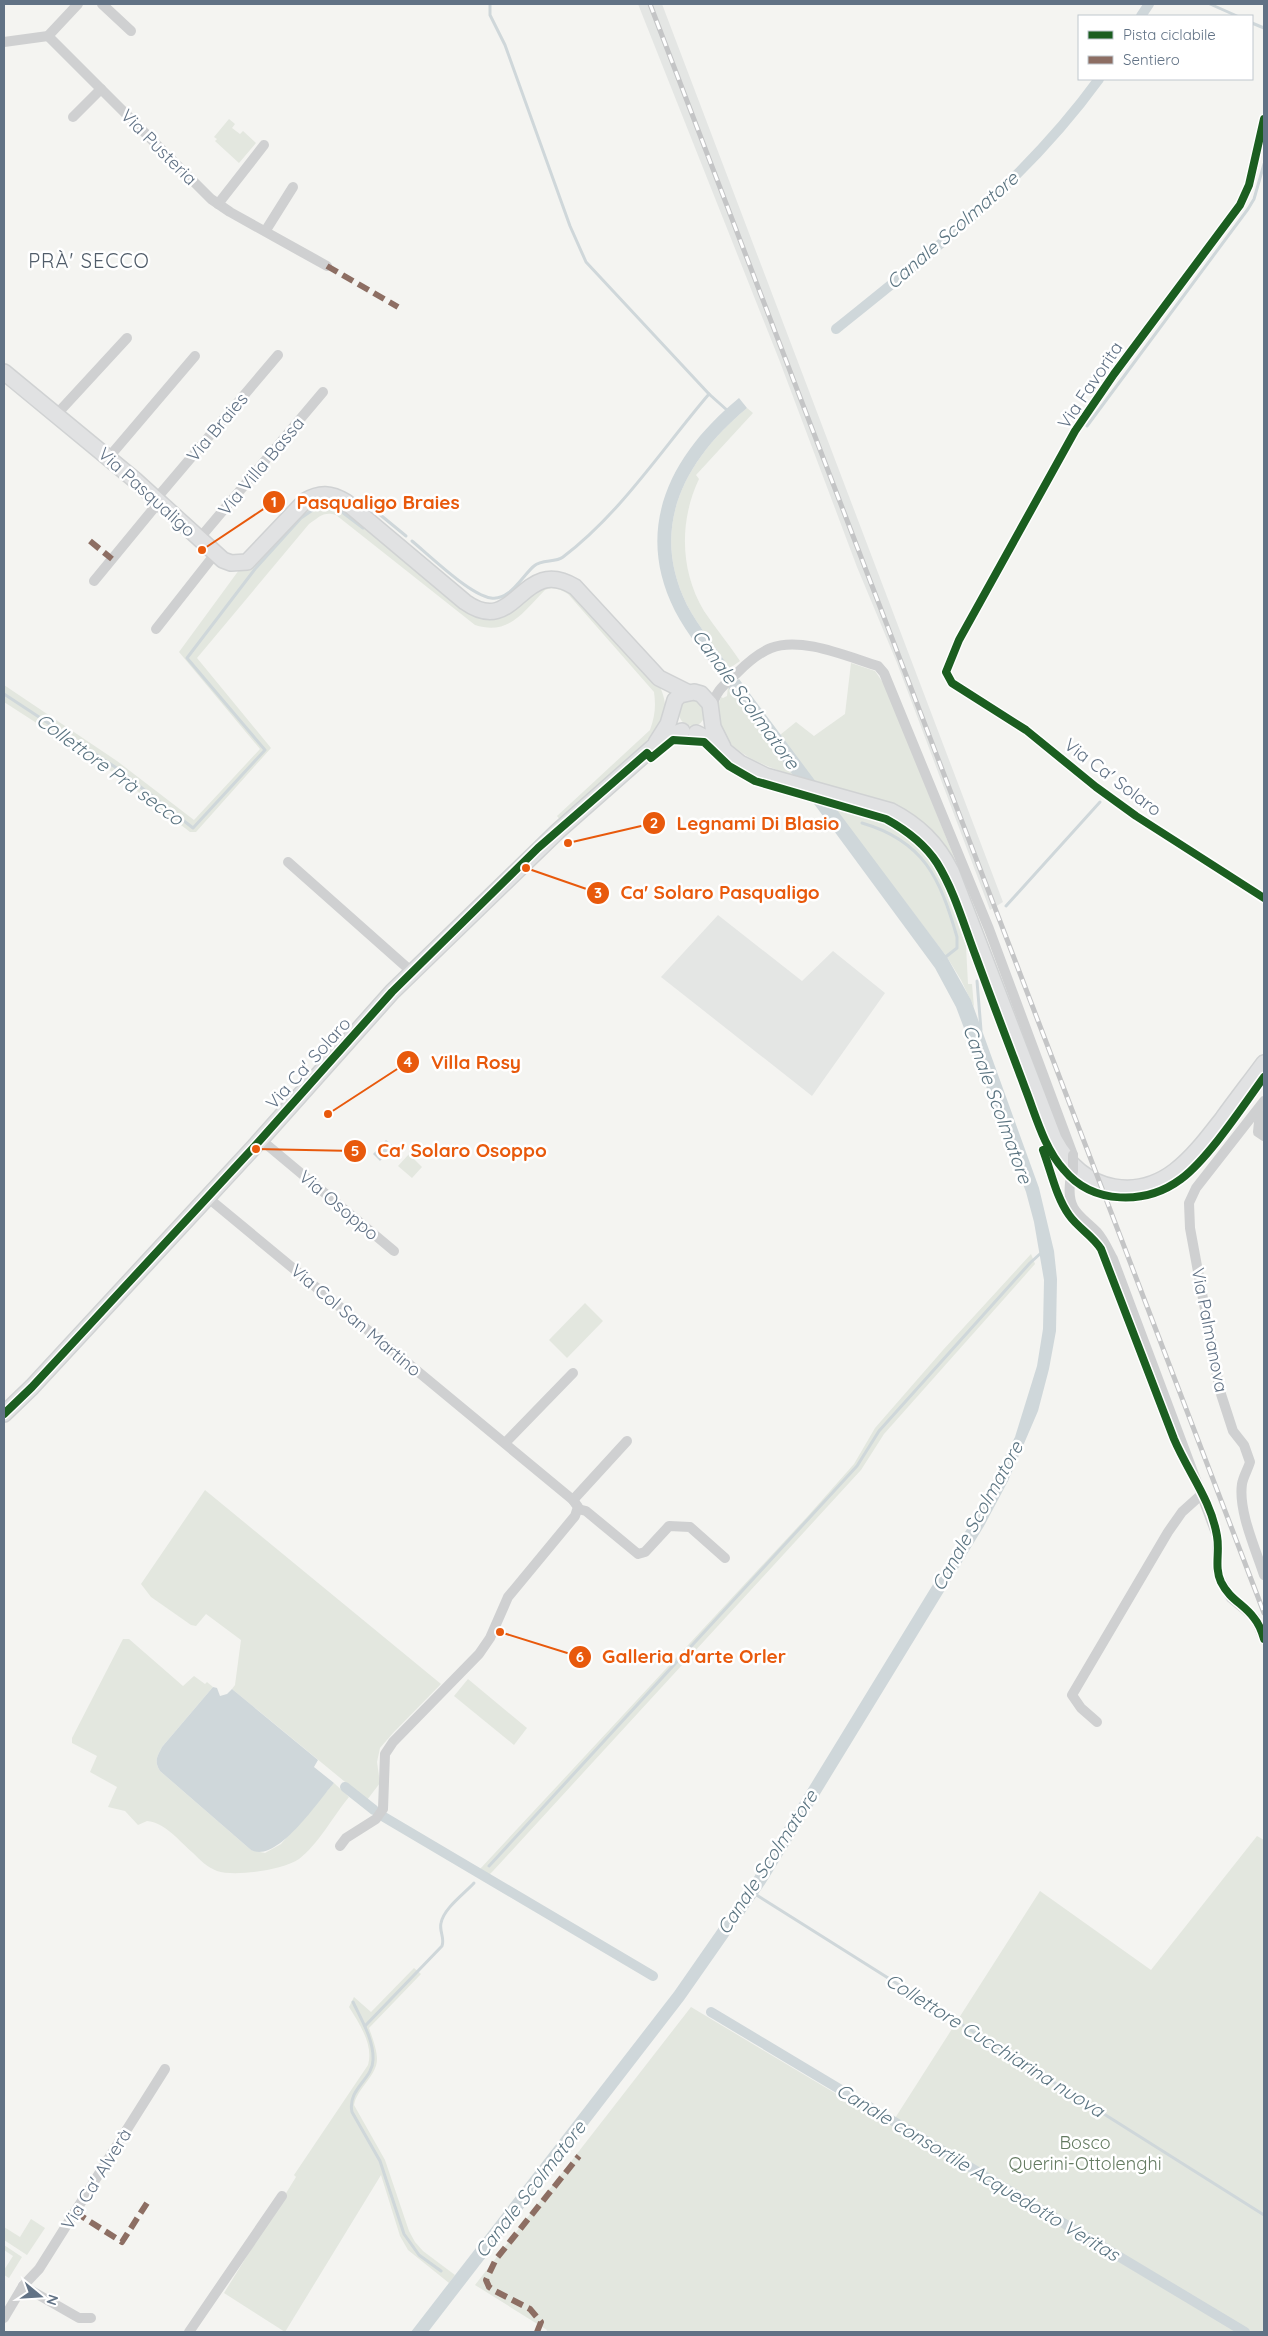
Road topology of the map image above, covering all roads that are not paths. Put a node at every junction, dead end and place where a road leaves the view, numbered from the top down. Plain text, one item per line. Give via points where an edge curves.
1 (78, 4) edge
2 (102, 4) edge
3 (131, 32) dead end
4 (48, 36) junction
5 (4, 42) edge
6 (101, 89) junction
7 (73, 117) dead end
8 (1264, 119) edge
9 (264, 146) dead end
10 (293, 187) dead end
11 (218, 204) junction
12 (266, 230) junction
13 (327, 266) dead end
14 (127, 338) dead end
15 (278, 355) dead end
16 (195, 356) dead end
17 (4, 372) edge
18 (323, 392) dead end
19 (56, 414) junction
20 (109, 458) junction
21 (158, 500) junction
22 (199, 539) junction
23 (215, 554) junction
24 (94, 581) dead end
25 (156, 629) dead end
26 (947, 676) joint
27 (659, 678) junction
28 (725, 683) junction
29 (690, 692) junction
30 (671, 710) junction
31 (711, 714) junction
32 (689, 732) junction
33 (652, 748) junction
34 (725, 750) junction
35 (288, 862) dead end
36 (1264, 898) edge
37 (412, 972) junction
38 (1264, 1063) edge
39 (1264, 1101) edge
40 (1264, 1115) edge
41 (1264, 1136) edge
42 (260, 1139) junction
43 (207, 1197) junction
44 (394, 1251) dead end
45 (573, 1372) dead end
46 (4, 1414) edge
47 (627, 1440) dead end
48 (505, 1443) junction
49 (1202, 1494) junction
50 (573, 1500) junction
51 (578, 1510) junction
52 (725, 1558) dead end
53 (1264, 1575) edge
54 (1264, 1639) edge
55 (1097, 1722) dead end
56 (340, 1846) dead end
57 (165, 2069) dead end
58 (282, 2196) dead end
59 (24, 2286) junction
60 (4, 2318) edge
61 (91, 2318) dead end
62 (189, 2332) edge

1 - 4 street
2 - 3 street
4 - 5 street
4 - 6 street, Via Pusteria
6 - 7 street
6 - 11 street, Via Pusteria
8 - 26 street, Via Favorita via 1249,184 1240,205 1075,431 959,640 948,662
9 - 11 street
10 - 12 street
11 - 12 street, Via Pusteria
12 - 13 street, Via Pusteria
14 - 19 street
15 - 21 street, Via Braies
16 - 20 street
17 - 19 street, Via Pasqualigo
18 - 22 street, Via Villa Bassa
19 - 20 street, Via Pasqualigo
20 - 21 street, Via Pasqualigo
21 - 22 street, Via Pasqualigo
21 - 24 street, Via Braies
22 - 23 street, Via Pasqualigo
23 - 25 street
23 - 27 street, Via Pasqualigo via 231,563 247,562 305,501 313,496 330,495 346,502 465,602 480,610 503,609 544,579 553,578 575,586
26 - 36 street, Via Ca' Solaro via 952,683 1026,730 1136,816
27 - 29 street, Via Pasqualigo
27 - 30 street, Via Pasqualigo
28 - 29 street, Via Ca' Solaro
28 - 31 street, Via Ca' Solaro via 713,699
28 - 49 street, Via Ca' Solaro, bridge via 759,654 789,643 878,666 884,673 985,920 1073,1155 1069,1194 1076,1214 1097,1233 1113,1260
29 - 30 street, Via Ca' Solaro via 675,700
29 - 31 street via 706,698
30 - 32 street via 672,721
30 - 33 street, Via Ca' Solaro via 664,734
31 - 32 street, Via Ca' Solaro via 703,730
31 - 34 street via 717,738
32 - 33 street, Via Ca' Solaro via 669,736
32 - 34 street
33 - 37 street, Via Ca' Solaro via 538,848
34 - 38 street via 752,770 900,815 928,836 944,856 967,911 1048,1124 1060,1150 1083,1175 1107,1186 1123,1188 1139,1188 1165,1179 1187,1162
35 - 37 street
37 - 42 street, Via Ca' Solaro
39 - 53 street, Via Palmanova via 1196,1188 1189,1203 1190,1228 1220,1391 1233,1431 1244,1445 1250,1462 1242,1483 1242,1494 1249,1532
40 - 41 street via 1258,1132
42 - 43 street, Via Ca' Solaro
42 - 44 street, Via Osoppo
43 - 46 street, Via Ca' Solaro
43 - 48 street, Via Col San Martino
45 - 48 street
47 - 50 street
48 - 50 street, Via Col San Martino
49 - 54 street, Via Ca' Solaro via 1217,1536 1220,1579 1231,1598 1254,1618
49 - 55 street via 1182,1512 1168,1532 1072,1694
50 - 51 street, Via Col San Martino
51 - 52 street via 586,1511 638,1554 645,1552 669,1526 690,1527
51 - 56 street via 508,1597 490,1638 479,1654 389,1748 383,1765 382,1809 376,1819 346,1838
57 - 59 street, Via Ca' Alverà via 39,2269
58 - 62 street
59 - 60 street, Via Ca' Alverà
59 - 61 street via 79,2318

